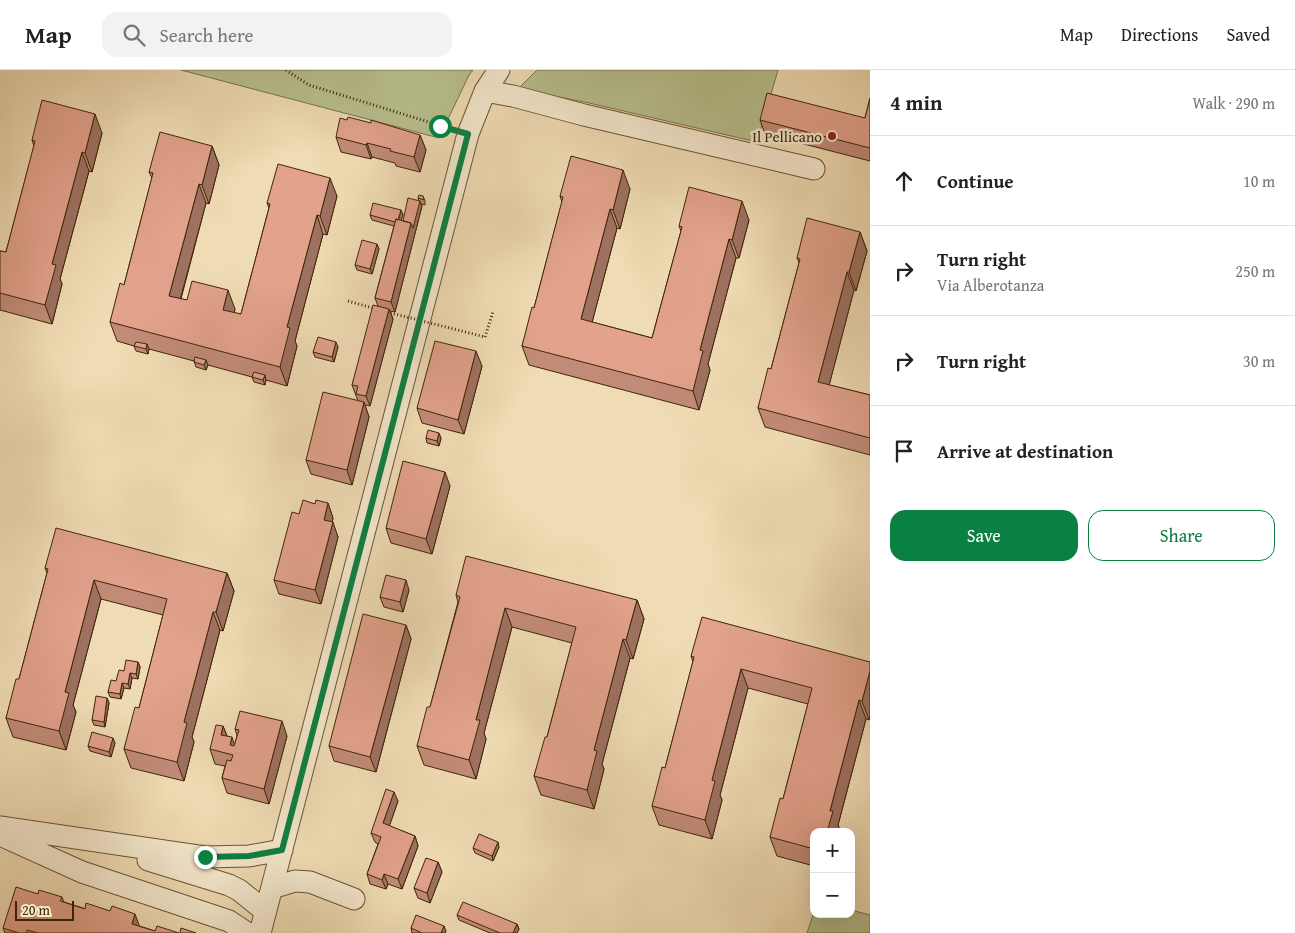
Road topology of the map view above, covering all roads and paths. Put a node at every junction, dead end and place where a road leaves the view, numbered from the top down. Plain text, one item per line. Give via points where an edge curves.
1 (286, 70) edge
2 (499, 70) edge
3 (485, 91) junction
4 (468, 134) junction
5 (814, 169) dead end
6 (348, 301) dead end
7 (493, 312) dead end
8 (0, 828) edge
9 (0, 835) edge
10 (282, 850) junction
11 (272, 888) junction
12 (354, 898) dead end
13 (266, 911) junction
14 (247, 933) edge
15 (260, 933) edge

1 - 4 path via 309,85
2 - 3 street
3 - 4 street
3 - 5 street
4 - 10 street
6 - 7 path, bridge via 485,337
8 - 10 street via 205,857 249,856
8 - 13 street via 152,860 229,884
9 - 14 street via 82,872 229,921
10 - 11 street
11 - 12 street via 295,881 310,882
11 - 13 street
13 - 15 street

